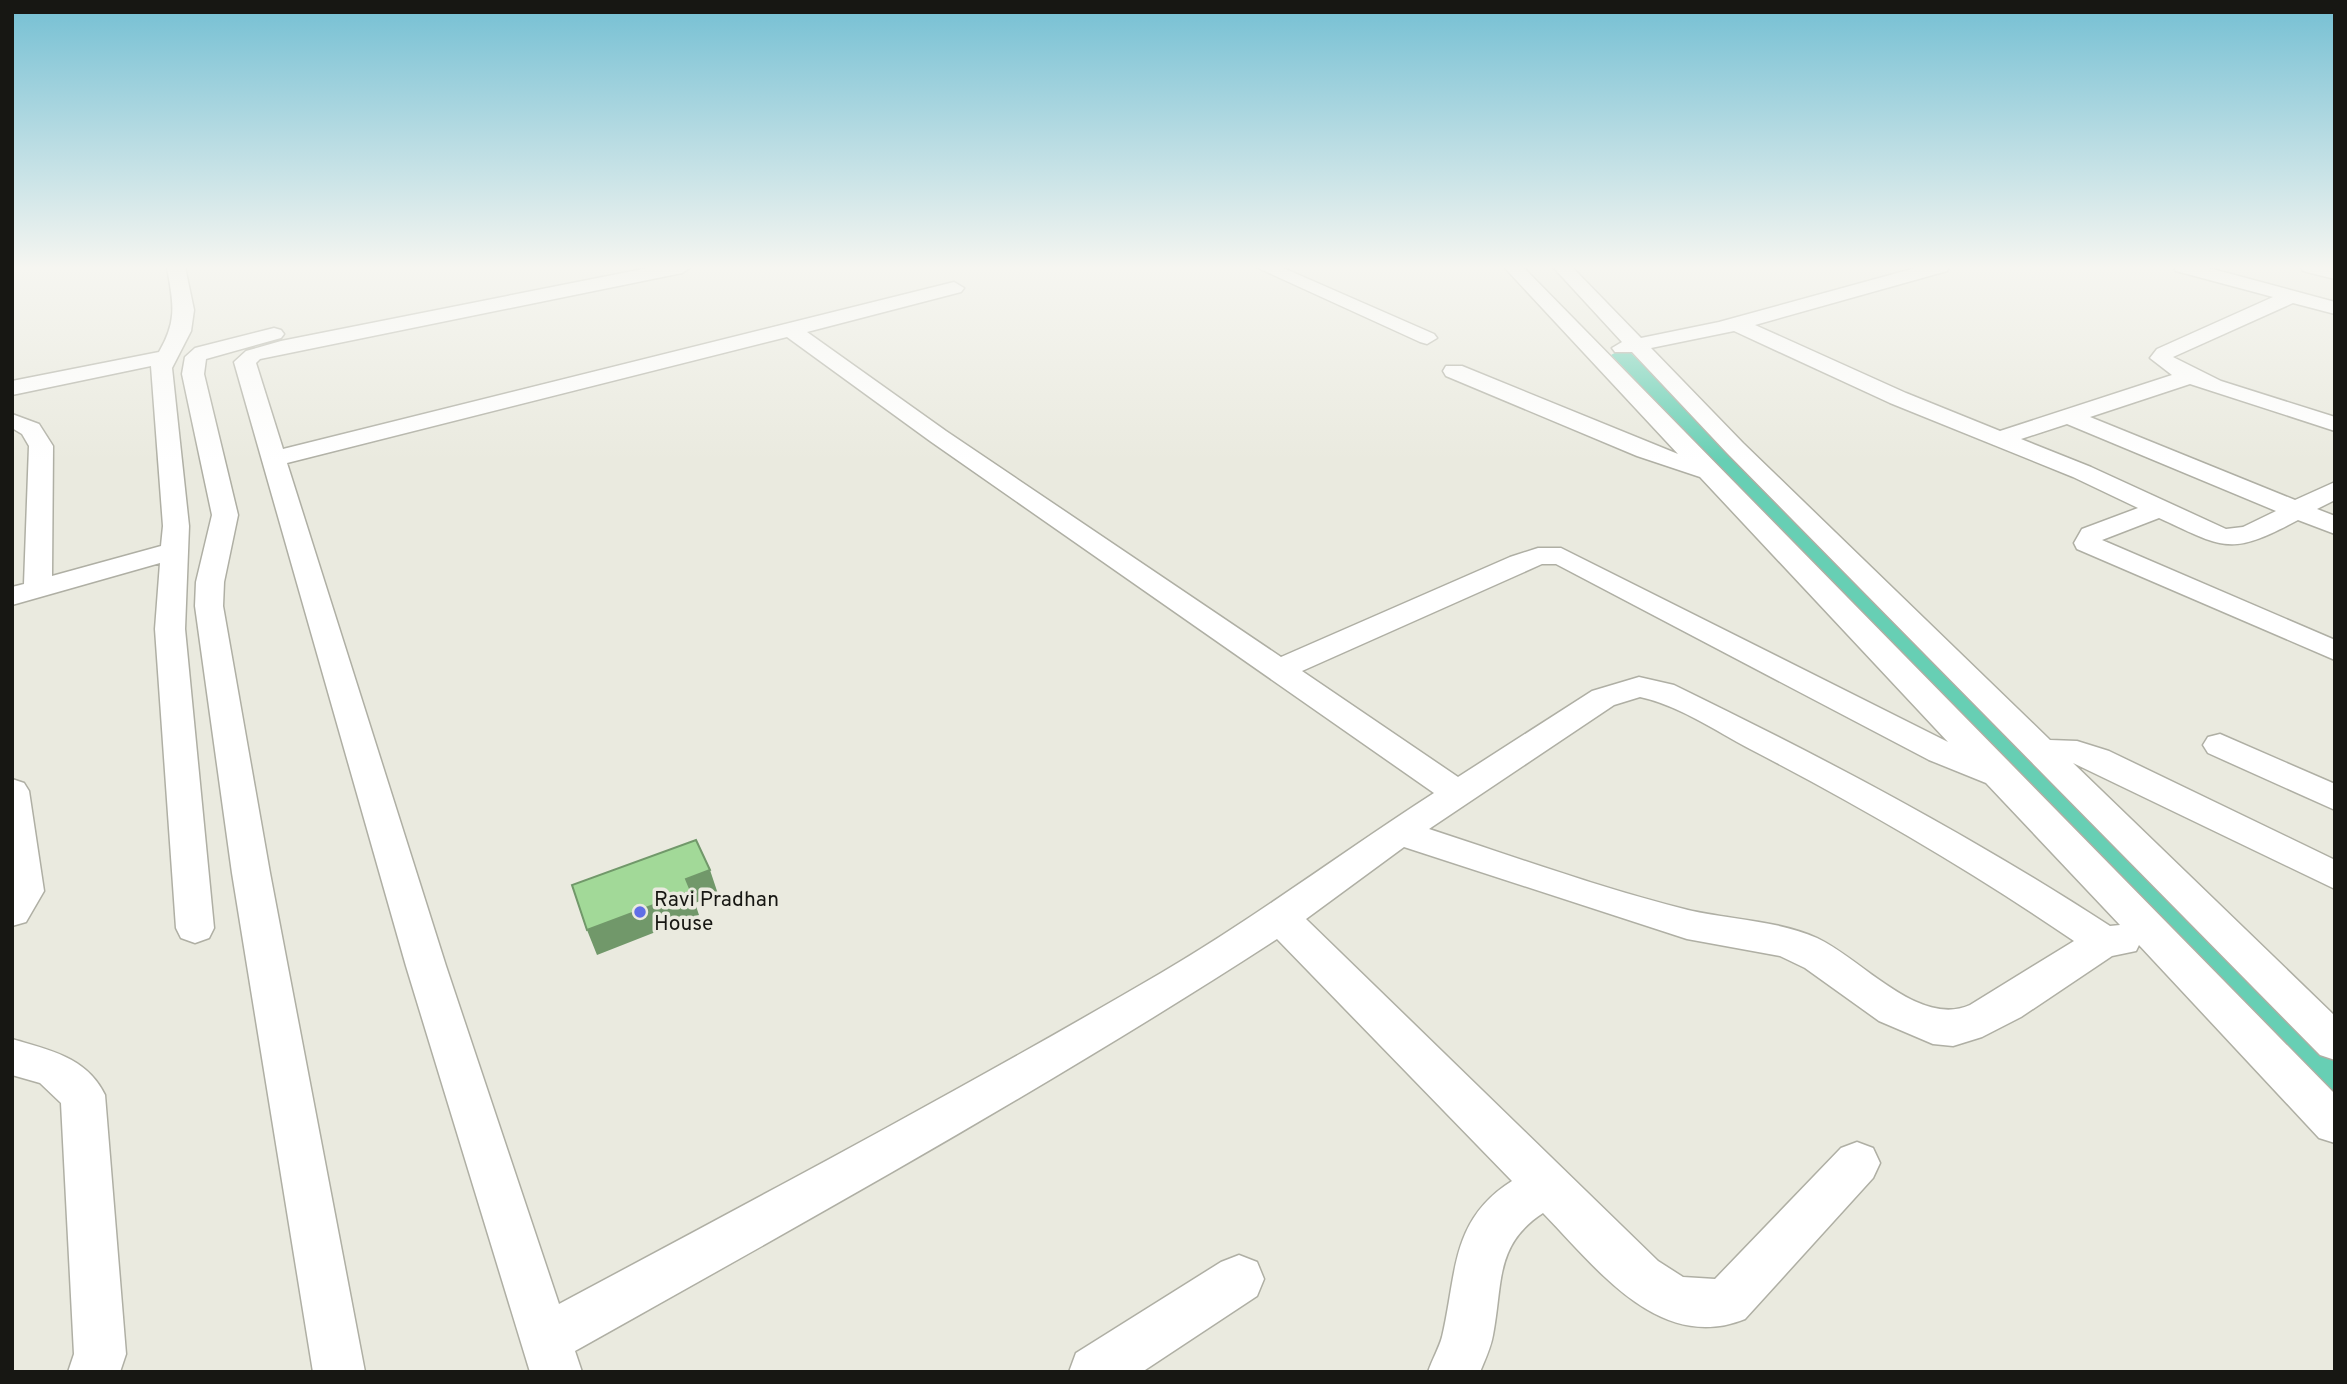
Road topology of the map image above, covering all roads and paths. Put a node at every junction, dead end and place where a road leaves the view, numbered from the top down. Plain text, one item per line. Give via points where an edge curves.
1 (181, 332) edge
2 (287, 332) edge
3 (367, 332) edge
4 (785, 332) edge
5 (793, 332) edge
6 (1412, 332) edge
7 (1595, 332) edge
8 (1606, 332) edge
9 (1702, 332) edge
10 (1753, 332) edge
11 (2212, 332) edge
12 (1427, 338) dead end
13 (1619, 350) junction
14 (166, 357) junction
15 (1454, 371) dead end
16 (2192, 376) junction
17 (12, 388) edge
18 (2068, 416) junction
19 (12, 421) edge
20 (2335, 425) edge
21 (1998, 439) junction
22 (274, 459) junction
23 (1713, 479) junction
24 (2335, 490) edge
25 (2158, 509) junction
26 (2298, 511) junction
27 (2335, 526) edge
28 (174, 551) junction
29 (25, 593) edge
30 (2335, 651) edge
31 (1278, 670) junction
32 (2220, 745) dead end
33 (2041, 750) junction
34 (2015, 790) junction
35 (12, 791) edge
36 (1458, 793) junction
37 (2335, 798) edge
38 (1399, 832) junction
39 (2335, 876) edge
40 (12, 912) edge
41 (1280, 918) junction
42 (195, 928) dead end
43 (2155, 937) junction
44 (2104, 942) junction
45 (2335, 1042) edge
46 (12, 1057) edge
47 (2335, 1124) edge
48 (1857, 1163) dead end
49 (1547, 1184) junction
50 (1239, 1279) dead end
51 (551, 1356) edge
52 (94, 1372) edge
53 (339, 1372) edge
54 (1095, 1372) edge
55 (1454, 1372) edge

1 - 14 street
2 - 53 street via 202,352 193,365 225,514 225,531 207,586 209,606
3 - 22 street via 253,355 245,362
4 - 22 street
5 - 31 street
6 - 12 street
7 - 13 street
8 - 13 street
9 - 13 street
10 - 21 street
11 - 16 street via 2161,358
13 - 23 street
13 - 33 street via 1735,448
14 - 17 street
14 - 28 street via 161,368 176,526
15 - 23 street via 1646,451 1700,468
16 - 18 street
16 - 20 street
18 - 21 street
18 - 26 street
19 - 29 street via 34,430 41,446
21 - 25 street
22 - 51 street via 426,966
23 - 34 street
24 - 26 street
25 - 26 street via 2229,538 2249,535
25 - 30 street via 2091,535 2087,543
26 - 27 street
28 - 29 street
28 - 42 street via 170,629
31 - 34 street via 1520,563 1550,555 1576,563 1941,752 1980,765
31 - 36 street
32 - 37 street
33 - 39 street via 2077,752 2097,759
33 - 45 street
34 - 43 street
35 - 40 street via 25,891
36 - 38 street
36 - 44 street via 1603,698 1639,687 1663,692 2000,872
38 - 41 street
38 - 44 street via 1668,919 1789,943 1822,959 1907,1016 1952,1029 1981,1020
41 - 49 street
41 - 51 street
43 - 44 street
43 - 47 street
46 - 52 street via 54,1069 83,1095 100,1354
48 - 49 street via 1727,1302 1698,1306 1670,1297 1640,1278
49 - 55 street via 1510,1208 1480,1254 1467,1338
50 - 54 street

